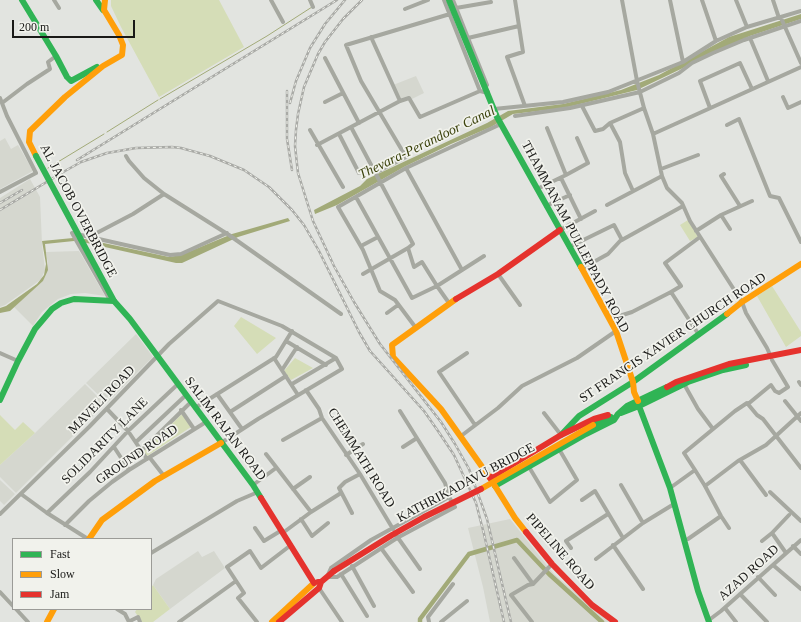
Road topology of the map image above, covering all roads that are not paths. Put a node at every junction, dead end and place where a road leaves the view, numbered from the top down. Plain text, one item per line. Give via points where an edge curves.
1 (22, 0) edge
2 (54, 0) edge
3 (96, 0) edge
4 (105, 0) edge
5 (271, 0) edge
6 (310, 0) edge
7 (428, 0) edge
8 (444, 0) edge
9 (449, 0) edge
10 (454, 0) edge
11 (515, 0) edge
12 (622, 0) edge
13 (670, 0) edge
14 (702, 0) edge
15 (736, 0) edge
16 (773, 0) edge
17 (491, 2) dead end
18 (313, 7) dead end
19 (59, 8) dead end
20 (456, 8) junction
21 (405, 9) dead end
22 (104, 10) junction
23 (801, 11) edge
24 (450, 14) junction
25 (781, 19) junction
26 (801, 21) edge
27 (283, 22) dead end
28 (519, 26) junction
29 (747, 27) junction
30 (784, 27) junction
31 (371, 37) junction
32 (468, 38) junction
33 (750, 38) junction
34 (716, 41) junction
35 (56, 56) junction
36 (325, 58) dead end
37 (683, 62) junction
38 (801, 63) edge
39 (103, 66) junction
40 (801, 67) edge
41 (768, 81) junction
42 (637, 82) junction
43 (752, 89) junction
44 (480, 91) junction
45 (639, 91) junction
46 (343, 93) junction
47 (488, 93) junction
48 (783, 97) dead end
49 (0, 98) edge
50 (400, 101) junction
51 (324, 102) dead end
52 (801, 102) edge
53 (2, 103) junction
54 (525, 106) junction
55 (582, 106) junction
56 (644, 108) junction
57 (710, 108) junction
58 (494, 109) junction
59 (379, 112) junction
60 (515, 116) dead end
61 (499, 121) junction
62 (610, 123) junction
63 (359, 124) junction
64 (727, 125) dead end
65 (351, 127) junction
66 (546, 128) dead end
67 (310, 130) dead end
68 (339, 134) junction
69 (653, 134) junction
70 (577, 138) dead end
71 (317, 145) junction
72 (698, 154) dead end
73 (126, 156) dead end
74 (406, 168) junction
75 (662, 169) junction
76 (360, 173) dead end
77 (376, 174) junction
78 (724, 174) dead end
79 (566, 175) junction
80 (662, 176) junction
81 (561, 178) junction
82 (380, 182) junction
83 (343, 187) dead end
84 (537, 189) junction
85 (633, 191) junction
86 (0, 192) edge
87 (164, 194) junction
88 (570, 195) junction
89 (356, 197) junction
90 (752, 201) dead end
91 (607, 205) dead end
92 (546, 206) junction
93 (683, 206) junction
94 (740, 206) junction
95 (595, 211) dead end
96 (721, 214) junction
97 (581, 219) junction
98 (730, 229) dead end
99 (560, 230) junction
100 (696, 231) junction
101 (228, 234) junction
102 (89, 237) junction
103 (378, 237) junction
104 (700, 238) junction
105 (622, 240) junction
106 (801, 242) edge
107 (361, 246) junction
108 (569, 247) junction
109 (408, 248) junction
110 (484, 256) dead end
111 (392, 258) junction
112 (801, 264) edge
113 (371, 269) junction
114 (581, 269) junction
115 (462, 270) junction
116 (363, 274) dead end
117 (498, 274) junction
118 (438, 286) junction
119 (671, 292) junction
120 (112, 300) junction
121 (742, 302) junction
122 (449, 303) junction
123 (398, 305) junction
124 (520, 305) dead end
125 (387, 313) dead end
126 (341, 314) dead end
127 (610, 319) junction
128 (416, 328) junction
129 (292, 331) junction
130 (616, 331) junction
131 (699, 335) junction
132 (286, 341) junction
133 (297, 347) junction
134 (801, 350) edge
135 (0, 353) edge
136 (467, 353) dead end
137 (801, 354) edge
138 (158, 356) junction
139 (274, 358) junction
140 (336, 358) junction
141 (772, 358) junction
142 (18, 361) junction
143 (326, 365) junction
144 (282, 370) junction
145 (286, 376) junction
146 (178, 384) junction
147 (292, 384) junction
148 (634, 384) junction
149 (684, 384) junction
150 (306, 390) junction
151 (217, 394) junction
152 (186, 395) junction
153 (298, 395) junction
154 (0, 400) edge
155 (785, 401) dead end
156 (191, 402) junction
157 (640, 403) junction
158 (748, 404) junction
159 (195, 408) junction
160 (107, 409) junction
161 (181, 410) junction
162 (400, 411) dead end
163 (230, 412) junction
164 (544, 413) dead end
165 (618, 414) junction
166 (799, 415) edge
167 (322, 418) junction
168 (801, 421) edge
169 (206, 422) junction
170 (475, 425) junction
171 (194, 429) junction
172 (242, 429) junction
173 (713, 429) junction
174 (128, 431) junction
175 (561, 435) junction
176 (461, 436) junction
177 (776, 436) junction
178 (417, 438) junction
179 (283, 440) dead end
180 (136, 442) junction
181 (551, 442) junction
182 (221, 443) junction
183 (363, 444) dead end
184 (114, 447) junction
185 (403, 447) dead end
186 (557, 450) junction
187 (141, 451) junction
188 (266, 454) dead end
189 (346, 454) junction
190 (148, 458) junction
191 (740, 460) junction
192 (124, 462) junction
193 (529, 467) junction
194 (276, 468) junction
195 (801, 468) edge
196 (128, 470) junction
197 (695, 470) junction
198 (360, 474) junction
199 (164, 476) junction
200 (310, 476) dead end
201 (490, 478) junction
202 (253, 485) junction
203 (620, 485) dead end
204 (495, 486) junction
205 (706, 486) junction
206 (670, 488) junction
207 (293, 489) junction
208 (258, 492) junction
209 (341, 493) junction
210 (21, 494) junction
211 (449, 497) junction
212 (582, 500) dead end
213 (674, 504) junction
214 (1, 510) edge
215 (311, 512) junction
216 (352, 512) dead end
217 (47, 513) junction
218 (608, 514) junction
219 (789, 515) dead end
220 (721, 516) junction
221 (301, 519) junction
222 (801, 521) edge
223 (328, 523) dead end
224 (643, 523) junction
225 (65, 525) junction
226 (255, 528) dead end
227 (392, 528) junction
228 (729, 528) dead end
229 (283, 531) junction
230 (772, 533) junction
231 (86, 538) edge
232 (89, 538) edge
233 (397, 538) junction
234 (623, 538) junction
235 (688, 539) dead end
236 (801, 540) edge
237 (762, 541) dead end
238 (292, 545) junction
239 (613, 545) junction
240 (793, 546) junction
241 (381, 548) junction
242 (571, 548) dead end
243 (152, 552) edge
244 (786, 553) junction
245 (801, 554) edge
246 (514, 558) dead end
247 (596, 559) dead end
248 (773, 565) junction
249 (352, 566) junction
250 (551, 566) junction
251 (420, 569) dead end
252 (341, 574) junction
253 (309, 576) junction
254 (327, 577) junction
255 (758, 577) junction
256 (236, 581) junction
257 (318, 584) junction
258 (453, 584) dead end
259 (533, 584) junction
260 (642, 589) dead end
261 (801, 589) edge
262 (0, 592) edge
263 (412, 592) dead end
264 (740, 594) junction
265 (775, 595) dead end
266 (467, 601) dead end
267 (12, 605) edge
268 (374, 606) dead end
269 (725, 608) junction
270 (17, 610) edge
271 (53, 610) edge
272 (119, 610) edge
273 (367, 616) dead end
274 (709, 621) edge
275 (28, 622) edge
276 (47, 622) edge
277 (129, 622) edge
278 (140, 622) edge
279 (179, 622) edge
280 (257, 622) edge
281 (272, 622) edge
282 (279, 622) edge
283 (342, 622) edge
284 (428, 622) edge
285 (441, 622) edge
286 (532, 622) edge
287 (615, 622) edge
288 (736, 622) edge
289 (767, 622) edge

1 - 35 main road
2 - 19 street
3 - 22 main road
4 - 22 main road
5 - 27 street
6 - 18 street
7 - 21 street
8 - 24 street
9 - 47 main road, THAMMANAM PULLEPPADY ROAD
10 - 20 street
11 - 28 street
12 - 42 street
13 - 37 street
14 - 34 street
15 - 29 street
16 - 25 street
17 - 20 street
20 - 32 street
22 - 39 main road via 123,45 122,55
23 - 25 street
24 - 31 street
24 - 44 street
25 - 29 street
25 - 30 street
26 - 30 street
28 - 32 street
28 - 54 street via 523,52 507,57
29 - 34 street
30 - 33 street
30 - 38 street
31 - 50 street
31 - 59 street via 346,45 361,81
32 - 47 street
33 - 41 street
33 - 45 street via 712,53 679,73
34 - 37 street
35 - 39 main road via 71,81
35 - 53 street via 48,62 50,69
36 - 46 street
37 - 42 street
39 - 120 main road, AL JACOB OVERBRIDGE, bridge via 38,122 30,131 29,142
40 - 41 street
41 - 43 street
42 - 45 street
42 - 54 street via 608,92 563,102
43 - 57 street
43 - 57 street via 740,63 700,81
44 - 47 street
44 - 50 street via 420,117 409,98
45 - 55 street
45 - 56 street
46 - 51 street
46 - 63 street
47 - 58 main road, THAMMANAM PULLEPPADY ROAD
48 - 52 street via 788,108
49 - 53 street
50 - 59 street
53 - 86 street via 36,173
54 - 58 street
55 - 60 street
55 - 62 street via 595,131
56 - 62 street
56 - 69 street
57 - 69 street
58 - 61 main road, THAMMANAM PULLEPPADY ROAD
59 - 63 street
59 - 77 street via 406,157
61 - 74 street
61 - 84 main road, THAMMANAM PULLEPPADY ROAD
62 - 85 street via 620,142 625,173
63 - 65 street
64 - 106 street via 739,120 770,196 779,198
65 - 68 street
65 - 77 street
66 - 79 street
67 - 71 street
68 - 71 street
68 - 76 street
69 - 75 street
70 - 79 street via 588,164
71 - 83 street
72 - 75 street
73 - 87 street via 144,178
74 - 82 street
74 - 115 street
75 - 80 street
77 - 82 street
78 - 94 street via 721,176
79 - 81 street
80 - 85 street
80 - 93 street via 667,188
81 - 84 street
81 - 88 street
82 - 89 street
82 - 109 street via 413,244
84 - 92 main road, THAMMANAM PULLEPPADY ROAD
85 - 91 street
87 - 101 street
87 - 102 street
88 - 92 street
88 - 97 street
89 - 103 street
89 - 107 street via 338,207
90 - 94 street
92 - 99 main road, THAMMANAM PULLEPPADY ROAD
93 - 100 street
93 - 105 street
94 - 96 street
95 - 97 street
96 - 98 street
96 - 100 street
97 - 99 street
99 - 108 main road, THAMMANAM PULLEPPADY ROAD
99 - 117 main road
100 - 104 street
101 - 102 street via 181,254 170,255
101 - 126 street
102 - 120 street via 72,233
103 - 107 street
103 - 111 street
104 - 119 street via 665,263 681,286
104 - 121 street
105 - 108 street via 614,225
105 - 114 street via 608,254
107 - 113 street
108 - 114 main road, THAMMANAM PULLEPPADY ROAD
109 - 111 street
109 - 118 street via 414,267 422,262
110 - 115 street
111 - 113 street
111 - 118 street via 412,298
112 - 121 main road, ST FRANCIS XAVIER CHURCH ROAD
113 - 116 street
113 - 123 street via 380,291 395,300
114 - 127 main road, THAMMANAM PULLEPPADY ROAD
115 - 118 street
117 - 122 main road
117 - 124 street
118 - 122 street
119 - 127 street via 632,312
119 - 131 street
120 - 138 main road, SALIM RAJAN ROAD
120 - 142 main road via 74,300 56,306 34,330
121 - 131 main road, ST FRANCIS XAVIER CHURCH ROAD
121 - 141 street
122 - 128 main road
123 - 125 street
123 - 128 street
127 - 130 main road, THAMMANAM PULLEPPADY ROAD
128 - 176 main road, PIPELINE ROAD via 392,345 393,357 441,409
129 - 132 street
129 - 138 street, MAVELI ROAD via 218,301
129 - 140 street
130 - 148 main road, THAMMANAM PULLEPPADY ROAD
130 - 170 street via 577,358 522,386
131 - 148 main road, ST FRANCIS XAVIER CHURCH ROAD
132 - 133 street
132 - 139 street
133 - 143 street
133 - 144 street
134 - 141 main road
135 - 142 street
136 - 170 street via 439,372
137 - 141 main road
138 - 146 main road, SALIM RAJAN ROAD
138 - 160 street, MAVELI ROAD
139 - 144 street
139 - 151 street
140 - 143 street
140 - 150 street via 342,369
141 - 149 main road via 723,370
141 - 157 main road via 715,368 676,382
141 - 158 street via 788,387 779,393 775,392 771,385
142 - 154 main road
143 - 147 street
144 - 145 street
145 - 147 street
145 - 163 street
146 - 152 main road, SALIM RAJAN ROAD
146 - 174 street, SOLIDARITY LANE
147 - 153 street
148 - 157 main road, THAMMANAM PULLEPPADY ROAD
148 - 175 main road, ST FRANCIS XAVIER CHURCH ROAD via 578,416
149 - 157 main road
149 - 173 street
150 - 153 street
150 - 167 street, CHEMMATH ROAD
151 - 159 street
151 - 163 street
152 - 156 main road, SALIM RAJAN ROAD
152 - 180 street
153 - 172 street
155 - 166 street
156 - 159 main road, SALIM RAJAN ROAD
156 - 161 street
157 - 165 main road
157 - 206 main road, THAMMANAM PULLEPPADY ROAD
158 - 173 street
158 - 177 street
159 - 169 main road, SALIM RAJAN ROAD
160 - 174 street
160 - 210 street, MAVELI ROAD
161 - 171 street
161 - 187 street
162 - 178 street
163 - 172 street
164 - 175 street
165 - 175 main road via 594,419
165 - 186 main road via 614,420
165 - 254 main road, KATHRIKADAVU BRIDGE, bridge via 593,425 485,487 424,517
166 - 168 street
166 - 177 street
167 - 179 street
167 - 189 street, CHEMMATH ROAD
169 - 171 street, GROUND ROAD
169 - 182 main road, SALIM RAJAN ROAD
170 - 176 street
171 - 190 street, GROUND ROAD
172 - 182 street
173 - 197 street via 684,453
174 - 180 street
174 - 184 street, SOLIDARITY LANE
175 - 181 main road
176 - 201 main road, PIPELINE ROAD
177 - 191 street
177 - 195 street
178 - 185 street
178 - 211 street via 446,483
180 - 187 street
181 - 186 main road
181 - 201 main road
182 - 199 main road
182 - 202 main road, SALIM RAJAN ROAD
183 - 189 street
184 - 192 street
184 - 217 street, SOLIDARITY LANE
186 - 193 main road
186 - 193 street via 576,480 550,502
187 - 190 street
187 - 192 street
188 - 194 street
189 - 198 street, CHEMMATH ROAD
190 - 196 street, GROUND ROAD
190 - 199 street
191 - 205 street
191 - 222 street via 768,494
192 - 196 street
193 - 204 main road
194 - 202 street
194 - 207 street
196 - 225 street, GROUND ROAD via 88,500
197 - 205 street
197 - 206 street
198 - 209 street via 341,485
198 - 227 street, CHEMMATH ROAD
199 - 232 main road via 102,520
200 - 207 street
201 - 204 main road, PIPELINE ROAD
202 - 208 main road, SALIM RAJAN ROAD
203 - 224 street
204 - 250 main road, PIPELINE ROAD
205 - 220 street
206 - 213 main road, THAMMANAM PULLEPPADY ROAD
207 - 215 street
208 - 229 main road, SALIM RAJAN ROAD
208 - 243 street via 237,501
209 - 215 street
209 - 216 street
210 - 214 street, MAVELI ROAD
210 - 217 street
211 - 227 street
211 - 233 street via 455,507
212 - 218 street via 595,491
213 - 224 street
213 - 274 main road, THAMMANAM PULLEPPADY ROAD
215 - 221 street
217 - 225 street
218 - 234 street
218 - 242 street via 566,541
219 - 230 street
220 - 228 street
220 - 235 street
221 - 223 street via 312,536
221 - 229 street
224 - 234 street
225 - 231 street
226 - 229 street via 264,541
227 - 233 street, CHEMMATH ROAD
227 - 254 street via 331,568
229 - 238 main road, SALIM RAJAN ROAD
230 - 237 street
230 - 244 street
233 - 241 street
233 - 251 street, CHEMMATH ROAD
234 - 239 street
236 - 240 street, AZAD ROAD
238 - 253 main road, SALIM RAJAN ROAD
238 - 256 street via 261,568 250,551 227,568
239 - 247 street
239 - 260 street
240 - 244 street, AZAD ROAD
240 - 245 street
241 - 249 street
241 - 263 street
244 - 248 street, AZAD ROAD
246 - 259 street
248 - 255 street, AZAD ROAD
248 - 261 street
249 - 252 street
249 - 268 street
250 - 259 street
250 - 287 main road, PIPELINE ROAD via 592,605
252 - 254 street via 337,577
252 - 273 street
253 - 254 main road
253 - 257 main road, SALIM RAJAN ROAD
254 - 257 main road, KATHRIKADAVU BRIDGE
255 - 264 street, AZAD ROAD
255 - 265 street
256 - 279 street
256 - 280 street via 244,593 238,598
257 - 281 main road
257 - 282 main road
257 - 283 street
258 - 284 street via 428,617
259 - 286 street via 511,595
262 - 267 street
264 - 269 street, AZAD ROAD
264 - 289 street
266 - 285 street
269 - 274 street, AZAD ROAD
269 - 288 street
270 - 275 street
271 - 276 main road
272 - 277 street via 125,614
277 - 278 street via 138,617

